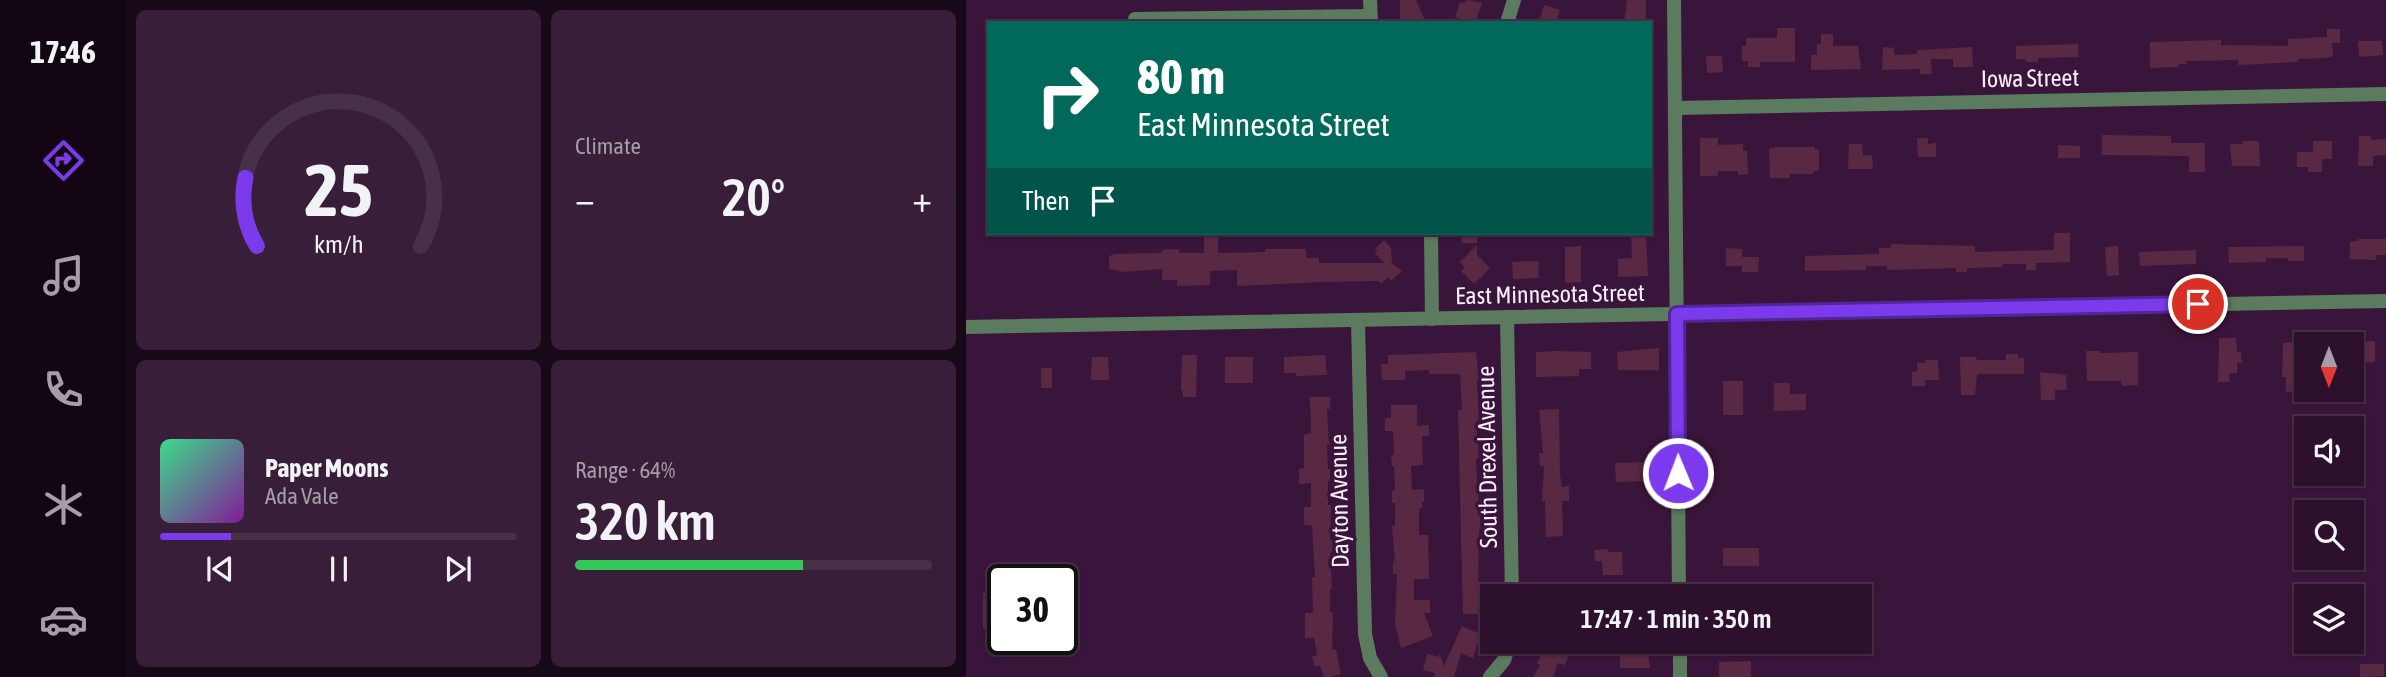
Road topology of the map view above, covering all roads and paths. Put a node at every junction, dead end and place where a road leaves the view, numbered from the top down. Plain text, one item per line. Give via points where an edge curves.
1 (1370, 0) edge
2 (1514, 0) edge
3 (1674, 0) edge
4 (1135, 19) dead end
5 (1371, 19) edge
6 (1508, 21) edge
7 (2386, 94) edge
8 (1675, 108) junction
9 (1431, 235) edge
10 (2386, 301) edge
11 (1677, 314) junction
12 (1507, 317) junction
13 (1432, 319) junction
14 (1357, 320) junction
15 (966, 327) edge
16 (1512, 584) edge
17 (1679, 584) edge
18 (1506, 654) edge
19 (1680, 654) edge
20 (1381, 677) edge
21 (1490, 677) edge
22 (1680, 677) edge

1 - 5 street
2 - 6 street
3 - 8 street
4 - 5 street
7 - 8 street, Iowa Street
8 - 11 street
9 - 13 street
10 - 11 street, East Minnesota Street
11 - 12 street, East Minnesota Street
11 - 17 street
12 - 13 street, East Minnesota Street
12 - 16 street, South Drexel Avenue
13 - 14 street, East Minnesota Street
14 - 15 street, East Minnesota Street
14 - 20 street, Dayton Avenue via 1365,634 1370,658
18 - 21 street
19 - 22 street

